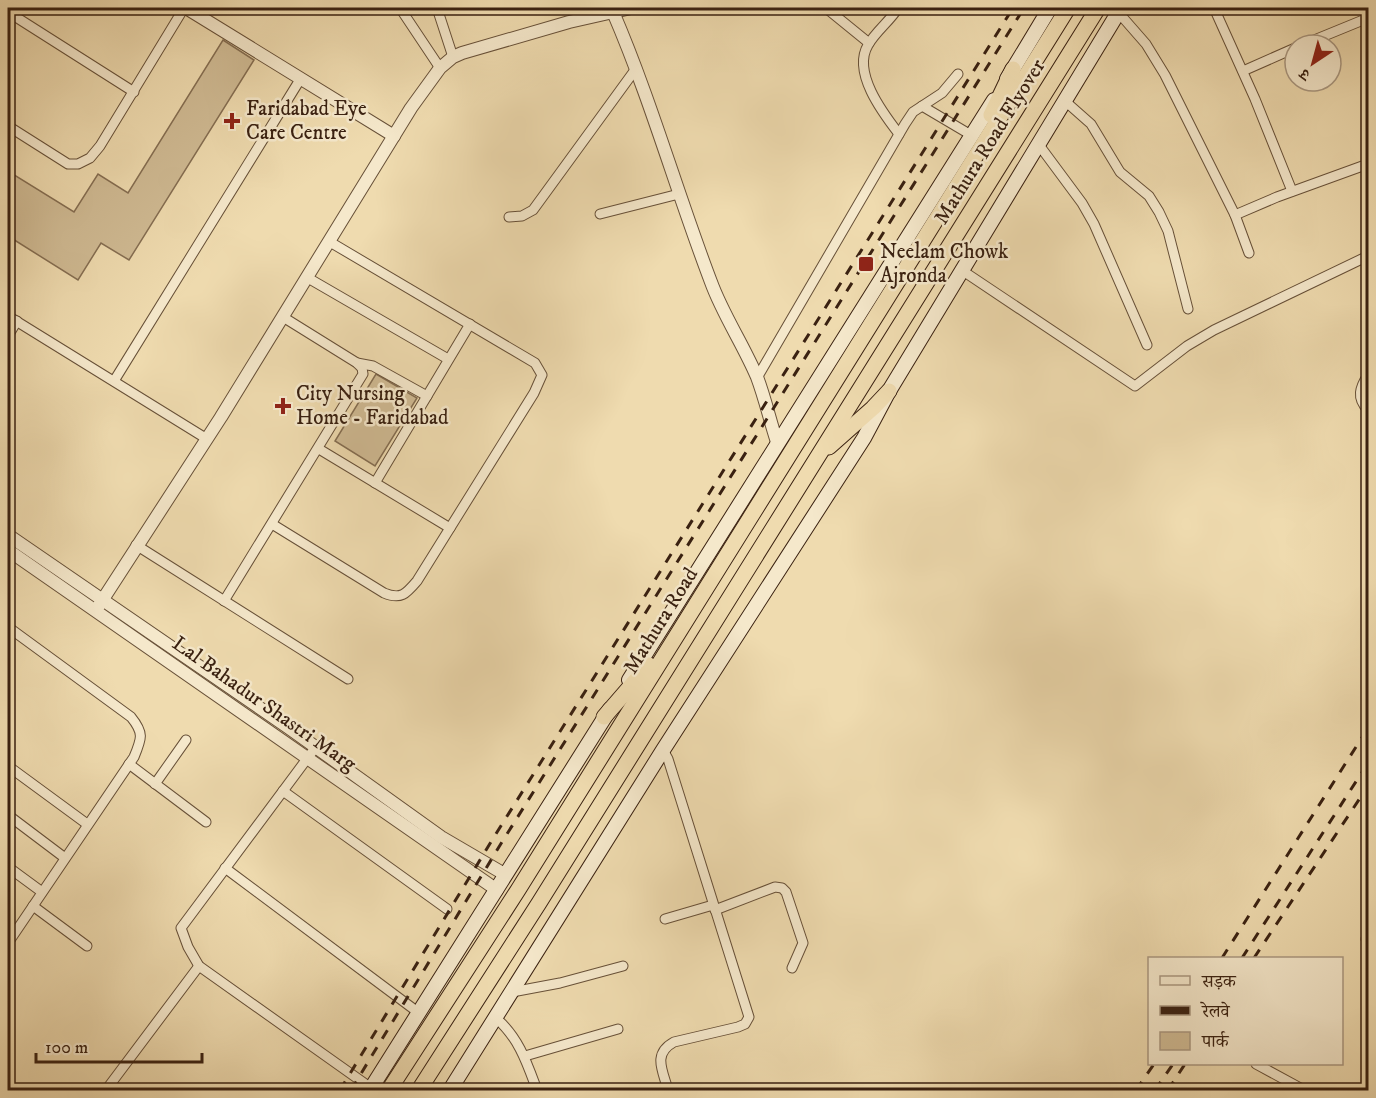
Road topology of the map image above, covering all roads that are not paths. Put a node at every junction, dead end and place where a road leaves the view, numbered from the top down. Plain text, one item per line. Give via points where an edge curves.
1 (185, 8) edge
2 (400, 8) edge
3 (437, 8) edge
4 (631, 8) edge
5 (826, 8) edge
6 (898, 8) edge
7 (1050, 8) edge
8 (1068, 8) edge
9 (1098, 8) edge
10 (1214, 8) edge
11 (1120, 10) edge
12 (200, 11) edge
13 (8, 12) edge
14 (592, 12) edge
15 (612, 12) junction
16 (1368, 18) edge
17 (1331, 33) edge
18 (869, 43) junction
19 (1283, 53) edge
20 (453, 57) junction
21 (440, 68) junction
22 (1013, 69) junction
23 (635, 70) junction
24 (1243, 71) junction
25 (958, 74) dead end
26 (301, 78) junction
27 (134, 92) junction
28 (1065, 101) junction
29 (922, 106) junction
30 (8, 126) edge
31 (899, 134) junction
32 (971, 135) junction
33 (394, 136) junction
34 (1039, 145) junction
35 (1368, 164) edge
36 (965, 172) junction
37 (1292, 191) junction
38 (679, 194) junction
39 (600, 214) dead end
40 (1235, 215) junction
41 (509, 217) dead end
42 (330, 242) junction
43 (1249, 253) dead end
44 (1368, 256) edge
45 (963, 271) junction
46 (308, 278) junction
47 (1188, 309) dead end
48 (8, 316) edge
49 (283, 317) junction
50 (16, 321) junction
51 (470, 324) junction
52 (8, 336) edge
53 (1147, 345) dead end
54 (448, 360) junction
55 (357, 363) junction
56 (1368, 375) edge
57 (757, 378) junction
58 (114, 381) junction
59 (889, 391) junction
60 (427, 396) junction
61 (1368, 410) edge
62 (207, 440) junction
63 (777, 442) junction
64 (318, 449) junction
65 (817, 457) junction
66 (375, 483) junction
67 (272, 524) junction
68 (450, 528) junction
69 (8, 536) edge
70 (136, 545) junction
71 (8, 550) edge
72 (224, 601) junction
73 (99, 605) junction
74 (8, 627) edge
75 (682, 627) junction
76 (348, 679) dead end
77 (604, 717) junction
78 (186, 740) dead end
79 (663, 750) junction
80 (312, 753) junction
81 (129, 764) junction
82 (8, 766) edge
83 (155, 783) junction
84 (284, 791) junction
85 (8, 815) edge
86 (206, 822) dead end
87 (87, 824) junction
88 (65, 858) junction
89 (8, 867) edge
90 (225, 868) junction
91 (506, 875) junction
92 (497, 890) junction
93 (42, 892) junction
94 (33, 906) junction
95 (714, 908) junction
96 (447, 909) dead end
97 (665, 919) dead end
98 (1368, 932) edge
99 (1368, 942) edge
100 (8, 943) edge
101 (87, 946) dead end
102 (199, 966) junction
103 (623, 966) dead end
104 (792, 968) dead end
105 (512, 992) junction
106 (419, 1013) junction
107 (496, 1018) junction
108 (618, 1029) dead end
109 (525, 1056) junction
110 (1258, 1065) edge
111 (370, 1089) edge
112 (106, 1090) edge
113 (389, 1090) edge
114 (418, 1090) edge
115 (450, 1090) edge
116 (537, 1090) edge
117 (668, 1090) edge
118 (1304, 1090) edge

1 - 12 street
1 - 27 street
2 - 21 street
3 - 20 street
4 - 15 street
5 - 18 street
6 - 18 street
7 - 22 main road
8 - 36 highway, Mathura Road Flyover
9 - 65 highway, Mathura Road Flyover
10 - 24 street
11 - 28 main road
11 - 40 street via 1165,75
12 - 26 street
13 - 27 street
14 - 15 street
14 - 20 street
15 - 23 street
16 - 17 street
18 - 31 street via 863,54 865,72 879,108
19 - 24 street
20 - 21 street
21 - 33 street
22 - 32 main road
22 - 36 highway
23 - 38 street
23 - 41 street via 533,210
24 - 37 street
25 - 29 street via 942,93
26 - 33 street
26 - 58 street
27 - 30 street via 100,146 78,164 68,164
28 - 34 main road
28 - 47 street via 1091,124 1116,166 1149,196 1159,212 1168,231
29 - 31 street via 913,112
29 - 32 street
31 - 57 street
32 - 63 main road
33 - 42 street
34 - 45 main road
34 - 53 street via 1094,224
35 - 37 street
36 - 75 highway, Mathura Road
37 - 40 street
38 - 39 street
38 - 57 street via 722,310
40 - 43 street
42 - 46 street
42 - 51 street
44 - 45 street via 1214,330 1135,386
45 - 59 main road
46 - 49 street
46 - 54 street
48 - 50 street
49 - 55 street
49 - 62 street
50 - 52 street
50 - 58 street
51 - 54 street
51 - 68 street via 535,363 542,375
54 - 60 street
55 - 60 street via 373,366
55 - 64 street via 362,368 362,379
56 - 61 street via 1359,396
57 - 63 street
58 - 62 street
59 - 65 highway
59 - 79 main road via 864,438
60 - 66 street
62 - 70 street
63 - 77 main road
64 - 66 street
64 - 67 street
65 - 114 highway
66 - 68 street
67 - 68 street via 393,597 408,591
67 - 72 street
69 - 73 street
70 - 72 street
70 - 73 street
71 - 73 street
72 - 76 street
73 - 80 street
74 - 81 street via 141,728
75 - 77 highway
75 - 113 highway, Mathura Road
77 - 91 main road
78 - 83 street
79 - 95 street
79 - 105 main road
80 - 84 street
80 - 91 street
80 - 92 street, Lal Bahadur Shastri Marg
81 - 83 street
81 - 87 street
82 - 87 street
83 - 86 street
84 - 90 street
84 - 96 street
85 - 88 street
87 - 88 street
88 - 93 street
89 - 93 street
90 - 102 street via 181,928
90 - 106 street
91 - 92 main road
92 - 106 main road
93 - 94 street
94 - 100 street
94 - 101 street
95 - 97 street
95 - 104 street via 782,888 803,943
95 - 117 street via 748,1021 665,1047 661,1059
98 - 99 street
102 - 111 street
102 - 112 street
103 - 105 street
105 - 107 main road
106 - 111 main road
107 - 109 street via 513,1035
107 - 115 main road
108 - 109 street
109 - 116 street
110 - 118 street

